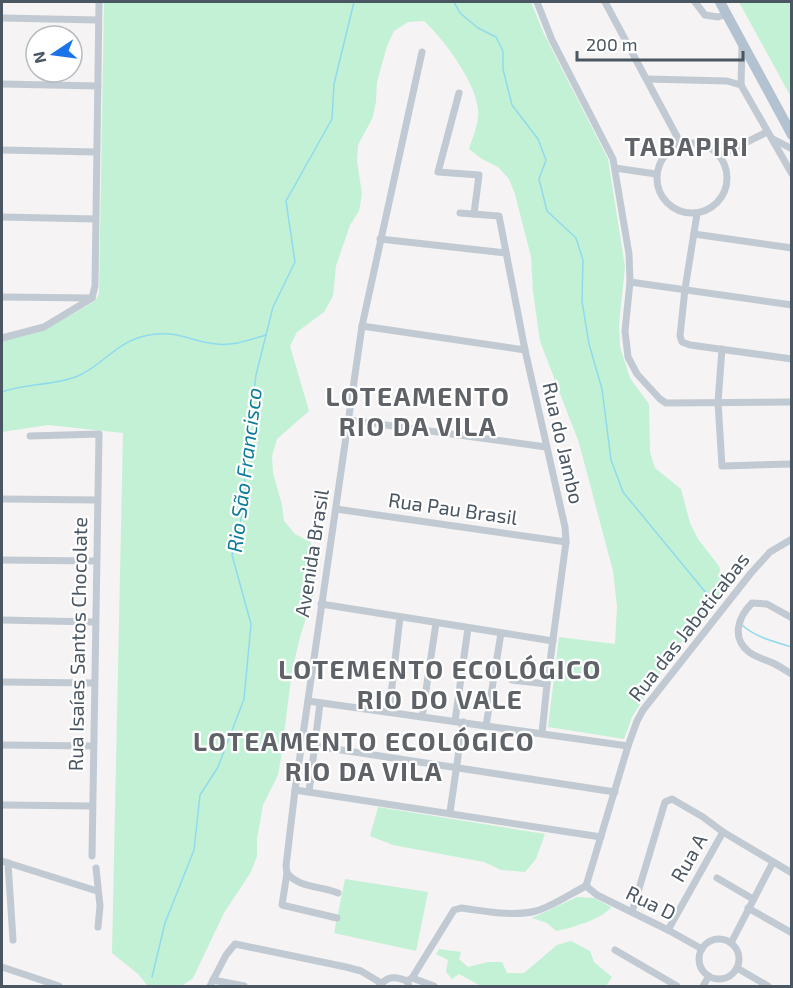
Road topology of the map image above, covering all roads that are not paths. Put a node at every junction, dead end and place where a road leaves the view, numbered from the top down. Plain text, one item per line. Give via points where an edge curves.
1 (99, 2) edge
2 (537, 2) edge
3 (605, 2) edge
4 (695, 2) edge
5 (720, 2) edge
6 (727, 14) junction
7 (2, 18) edge
8 (98, 20) junction
9 (742, 43) junction
10 (422, 52) dead end
11 (648, 80) junction
12 (2, 84) edge
13 (741, 85) junction
14 (98, 86) junction
15 (459, 93) dead end
16 (769, 135) junction
17 (792, 135) edge
18 (681, 144) junction
19 (792, 149) edge
20 (2, 150) edge
21 (96, 152) junction
22 (719, 156) junction
23 (615, 168) junction
24 (656, 174) junction
25 (792, 174) edge
26 (460, 213) dead end
27 (474, 214) junction
28 (697, 214) junction
29 (2, 217) edge
30 (95, 219) junction
31 (694, 234) junction
32 (380, 239) junction
33 (792, 248) edge
34 (506, 253) junction
35 (630, 282) junction
36 (685, 289) junction
37 (2, 297) edge
38 (92, 298) junction
39 (792, 305) edge
40 (362, 326) junction
41 (2, 338) edge
42 (722, 349) junction
43 (525, 350) junction
44 (792, 359) edge
45 (718, 402) junction
46 (792, 402) edge
47 (349, 420) junction
48 (30, 436) dead end
49 (546, 447) junction
50 (792, 464) edge
51 (2, 499) edge
52 (97, 500) junction
53 (336, 509) junction
54 (792, 539) edge
55 (566, 542) junction
56 (2, 560) edge
57 (95, 561) junction
58 (321, 604) junction
59 (400, 617) junction
60 (792, 618) edge
61 (2, 620) edge
62 (95, 622) junction
63 (436, 623) junction
64 (468, 628) junction
65 (501, 633) junction
66 (554, 641) junction
67 (792, 674) edge
68 (512, 680) dead end
69 (2, 682) edge
70 (94, 683) junction
71 (547, 684) junction
72 (308, 701) junction
73 (320, 703) junction
74 (389, 712) junction
75 (422, 717) junction
76 (455, 721) junction
77 (463, 722) junction
78 (486, 726) junction
79 (542, 733) junction
80 (2, 744) edge
81 (93, 746) junction
82 (315, 746) junction
83 (628, 746) junction
84 (457, 767) junction
85 (295, 790) junction
86 (309, 792) junction
87 (615, 792) junction
88 (2, 805) edge
89 (92, 806) junction
90 (450, 812) junction
91 (723, 832) junction
92 (601, 837) junction
93 (92, 856) dead end
94 (5, 862) edge
95 (773, 862) junction
96 (96, 868) dead end
97 (287, 873) junction
98 (792, 873) edge
99 (717, 878) dead end
100 (586, 886) junction
101 (98, 891) junction
102 (338, 892) dead end
103 (753, 899) junction
104 (748, 908) junction
105 (632, 912) junction
106 (337, 918) dead end
107 (98, 927) dead end
108 (668, 930) junction
109 (792, 933) edge
110 (13, 940) dead end
111 (731, 943) junction
112 (702, 949) junction
113 (615, 950) dead end
114 (2, 967) edge
115 (737, 969) junction
116 (709, 976) junction
117 (409, 982) edge
118 (212, 984) edge
119 (380, 985) edge
120 (59, 987) edge
121 (244, 987) edge
122 (434, 987) edge
123 (677, 987) edge
124 (703, 987) edge
125 (768, 987) edge

1 - 8 street
2 - 23 street
3 - 11 street
4 - 6 street via 705,15
5 - 6 main road
6 - 9 main road
7 - 8 street
8 - 14 street
9 - 13 street
9 - 17 main road
10 - 32 street, Avenida Brasil
11 - 13 street via 727,81
11 - 18 street
12 - 14 street
13 - 16 street
14 - 21 street
15 - 27 street via 438,172 479,175
16 - 19 street
16 - 22 street
16 - 25 street
18 - 22 street via 702,144
18 - 24 street via 664,155
20 - 21 street
21 - 30 street
22 - 28 street via 728,179 725,191 709,210
23 - 24 street
23 - 35 street
24 - 28 street via 660,195 667,204 686,214
26 - 27 street
27 - 34 street, Rua do Jambo via 499,216
28 - 31 street
29 - 30 street
30 - 38 street
31 - 33 street
31 - 36 street
32 - 34 street
32 - 40 street, Avenida Brasil
34 - 43 street, Rua do Jambo
35 - 36 street
35 - 45 street via 625,331 628,357 638,374 666,403
36 - 39 street
36 - 42 street via 682,342
37 - 38 street
38 - 41 street via 44,327
40 - 43 street
40 - 47 street, Avenida Brasil
42 - 44 street
42 - 45 street
43 - 49 street, Rua do Jambo
45 - 46 street
45 - 50 street via 722,466
47 - 49 street
47 - 53 street, Avenida Brasil
48 - 52 street, Rua Isaías Santos Chocolate via 99,434
49 - 55 street, Rua do Jambo
51 - 52 street
52 - 57 street, Rua Isaías Santos Chocolate
53 - 55 street, Rua Pau Brasil
53 - 58 street, Avenida Brasil
54 - 83 street, Rua das Jaboticabas via 770,552 751,573 643,710
55 - 66 street, Rua do Jambo
56 - 57 street
57 - 62 street, Rua Isaías Santos Chocolate
58 - 59 street
58 - 72 street, Avenida Brasil
59 - 63 street
59 - 74 street
60 - 67 street via 767,604 752,603 741,615 737,632 747,651
61 - 62 street
62 - 70 street, Rua Isaías Santos Chocolate
63 - 64 street
63 - 75 street
64 - 65 street
64 - 76 street
65 - 66 street
65 - 78 street
66 - 71 street, Rua do Jambo
68 - 71 street
69 - 70 street
70 - 81 street, Rua Isaías Santos Chocolate
71 - 79 street, Rua do Jambo
72 - 73 street
72 - 85 street, Avenida Brasil
73 - 74 street
73 - 82 street
74 - 75 street
75 - 76 street
76 - 77 street
77 - 78 street
77 - 84 street
78 - 79 street
79 - 83 street
80 - 81 street
81 - 89 street, Rua Isaías Santos Chocolate
82 - 84 street
82 - 86 street
83 - 87 street, Rua das Jaboticabas
84 - 87 street
84 - 90 street
85 - 86 street
85 - 97 street, Avenida Brasil
86 - 90 street
87 - 92 street, Rua das Jaboticabas
88 - 89 street
89 - 93 street, Rua Isaías Santos Chocolate
90 - 92 street
91 - 95 street
91 - 105 street, Rua A via 684,805 670,799 665,802
91 - 108 street, Rua A
92 - 100 street, Rua das Jaboticabas
94 - 101 street
94 - 110 street
95 - 98 street
95 - 103 street
96 - 101 street
97 - 102 street via 295,882
97 - 106 street, Avenida Brasil via 282,905
99 - 103 street
100 - 105 street, Rua D via 597,896
100 - 117 street via 526,913 454,910
101 - 107 street
103 - 104 street
104 - 109 street
104 - 111 street
105 - 108 street, Rua D
108 - 112 street, Rua D
111 - 112 street via 712,940
111 - 115 street via 739,955
112 - 116 street via 699,961
113 - 123 street
114 - 120 street
115 - 116 street via 727,977
115 - 125 street
116 - 124 street
117 - 119 street via 394,977
117 - 122 street
118 - 119 street via 230,948 242,944 361,971
118 - 121 street

